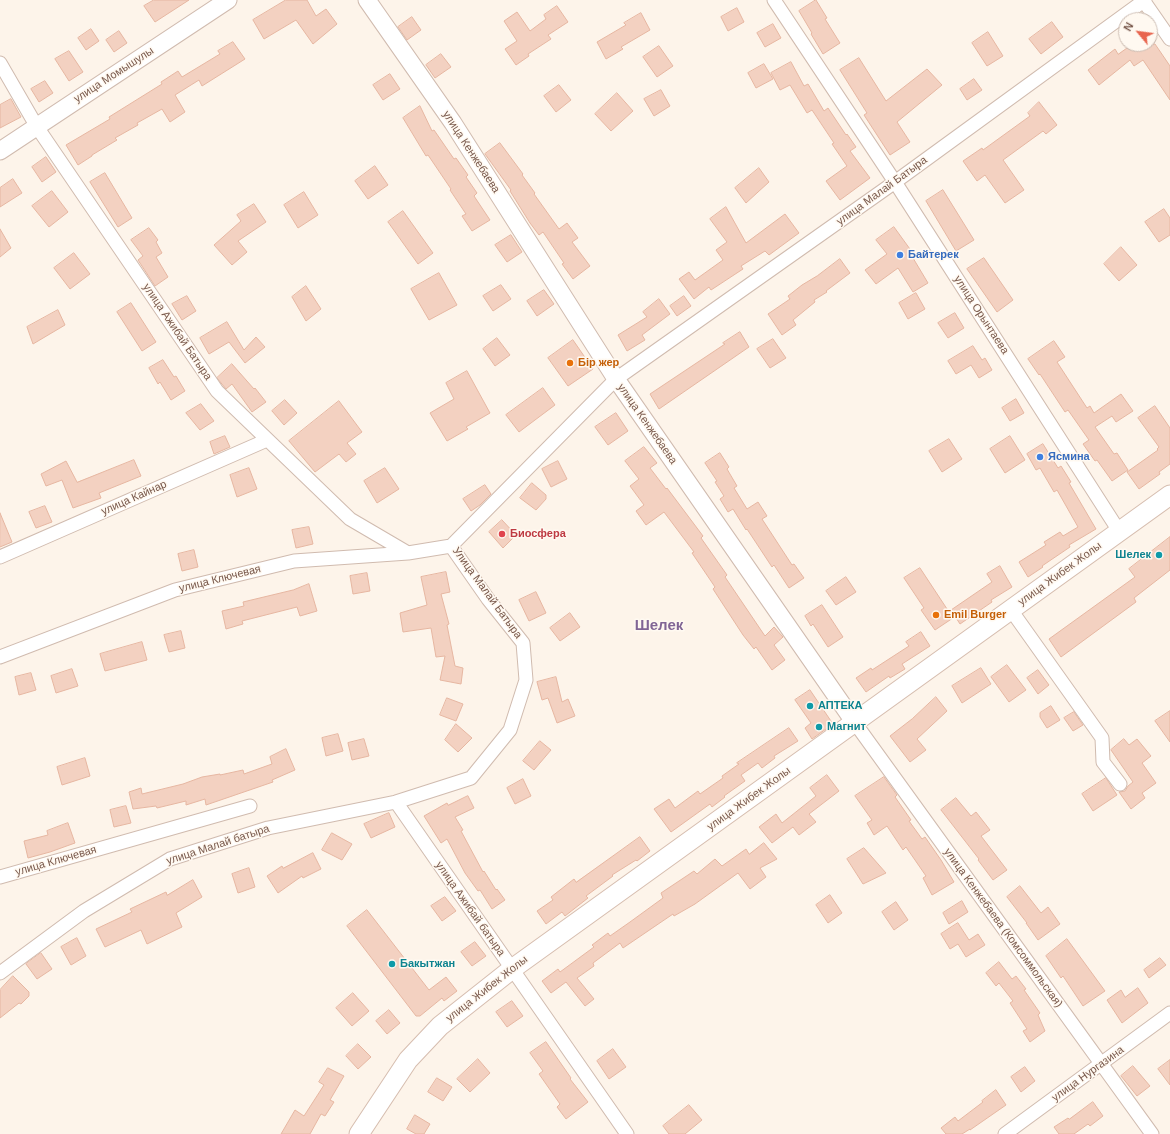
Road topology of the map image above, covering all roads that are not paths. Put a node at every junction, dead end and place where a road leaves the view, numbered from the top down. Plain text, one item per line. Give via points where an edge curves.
1 (228, 0) edge
2 (367, 0) edge
3 (774, 0) edge
4 (1144, 0) edge
5 (1170, 39) edge
6 (0, 63) edge
7 (36, 127) junction
8 (0, 151) edge
9 (896, 182) junction
10 (616, 379) junction
11 (267, 440) junction
12 (1170, 495) edge
13 (1119, 531) junction
14 (451, 546) junction
15 (408, 553) junction
16 (0, 557) edge
17 (1012, 610) junction
18 (0, 657) edge
19 (855, 723) junction
20 (1120, 784) dead end
21 (396, 802) junction
22 (250, 806) dead end
23 (0, 877) edge
24 (512, 969) junction
25 (0, 973) edge
26 (1170, 1013) edge
27 (1101, 1064) junction
28 (358, 1134) edge
29 (627, 1134) edge
30 (1005, 1134) edge
31 (1152, 1134) edge

1 - 7 street, улица Момышулы
2 - 10 street, улица Кенжебаева via 453,123
3 - 9 street, улица Орынтаева
4 - 5 street
4 - 9 street, улица Малай Батыра
6 - 7 street, улица Ажибай Батыра
7 - 8 street, улица Момышулы
7 - 11 street, улица Ажибай Батыра via 217,391
9 - 10 street, улица Малай Батыра
9 - 13 street, улица Орынтаева
10 - 14 street, Улица Малай Батыра
10 - 19 street, улица Кенжебаева
11 - 15 street, улица Ажибай Батыра via 350,519
11 - 16 street, улица Кайнар
12 - 13 main road, улица Жибек Жолы
13 - 17 main road, улица Жибек Жолы
14 - 15 street, улица Ключевая
14 - 21 street, Улица Малай Батыра via 523,643 526,680 510,730 471,778
15 - 18 street, улица Ключевая via 294,561 175,590
17 - 19 main road, улица Жибек Жолы
17 - 20 street via 1102,738 1104,762
19 - 24 main road, улица Жибек Жолы
19 - 27 street, улица Кенжебаева (Комсоммольская)
21 - 24 street, улица Ажибай батыра
21 - 25 street, улица Малай батыра via 268,828 170,859 84,911
22 - 23 street, улица Ключевая
24 - 28 main road, улица Жибек Жолы via 440,1026 408,1060
24 - 29 street, улица Ажибай батыра
26 - 27 street, улица Нургазина
27 - 30 street, улица Нургазина
27 - 31 street, улица Кенжебаева (Комсоммольская)

